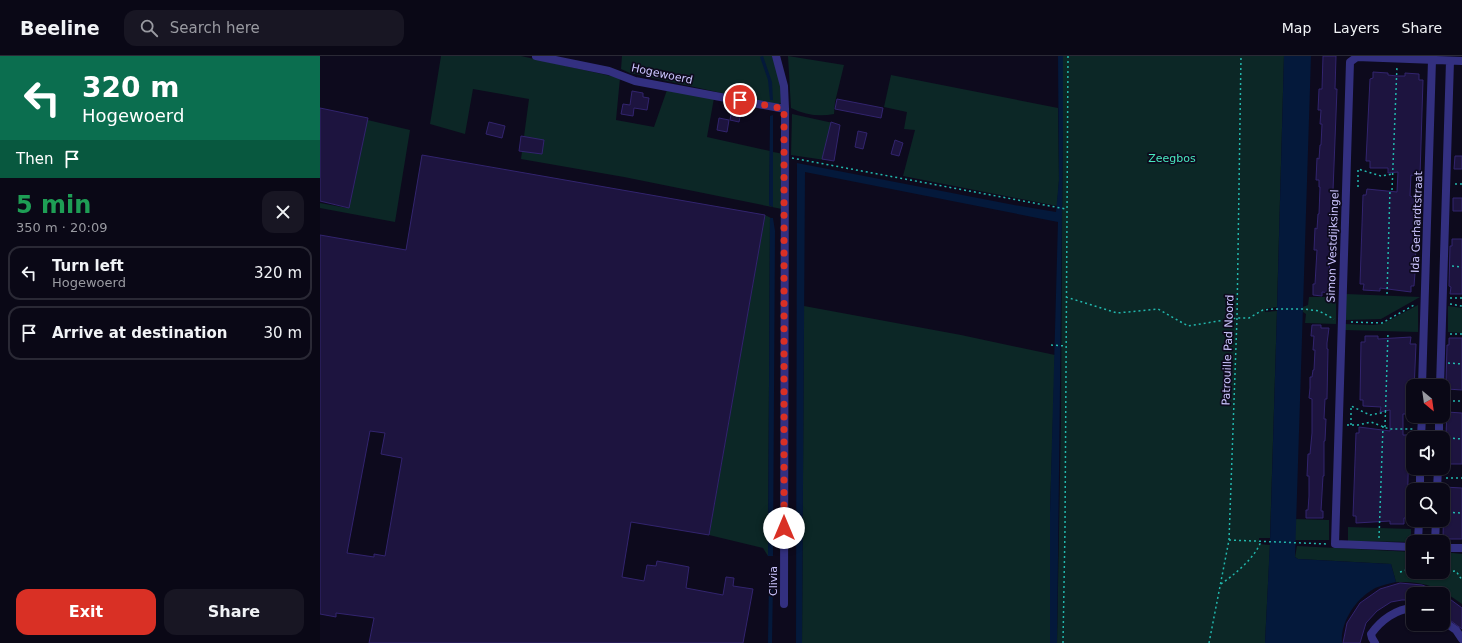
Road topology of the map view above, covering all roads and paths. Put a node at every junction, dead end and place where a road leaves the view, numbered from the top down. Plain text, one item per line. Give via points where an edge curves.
1 (536, 56) edge
2 (776, 56) edge
3 (1068, 56) edge
4 (1241, 56) edge
5 (1398, 58) junction
6 (1432, 60) junction
7 (1450, 61) junction
8 (1462, 61) edge
9 (784, 109) junction
10 (785, 157) junction
11 (1393, 174) junction
12 (1358, 188) dead end
13 (1066, 209) junction
14 (1444, 266) junction
15 (1462, 266) edge
16 (1387, 294) dead end
17 (1066, 297) junction
18 (1462, 298) edge
19 (1442, 301) junction
20 (1425, 303) junction
21 (1462, 306) edge
22 (1237, 318) junction
23 (1342, 321) junction
24 (1388, 332) dead end
25 (1442, 334) junction
26 (1462, 334) edge
27 (1052, 345) dead end
28 (1066, 346) junction
29 (1441, 363) junction
30 (1462, 364) edge
31 (1422, 379) edge
32 (1440, 379) edge
33 (1450, 401) edge
34 (1462, 401) edge
35 (1386, 412) junction
36 (1421, 423) edge
37 (1339, 424) junction
38 (1351, 425) junction
39 (1383, 426) junction
40 (1385, 427) junction
41 (1421, 429) joint
42 (1450, 438) edge
43 (1462, 438) edge
44 (1438, 478) joint
45 (1462, 478) edge
46 (1438, 483) edge
47 (1450, 512) edge
48 (1462, 513) edge
49 (1229, 540) junction
50 (1261, 541) junction
51 (1335, 544) junction
52 (1379, 546) junction
53 (1406, 547) edge
54 (1450, 548) edge
55 (1462, 548) edge
56 (1406, 570) edge
57 (1450, 571) edge
58 (1400, 572) dead end
59 (1462, 580) edge
60 (1221, 584) junction
61 (784, 604) dead end
62 (1406, 609) edge
63 (1450, 626) edge
64 (1462, 638) edge
65 (1063, 643) edge
66 (1209, 643) edge
67 (1375, 643) edge

1 - 9 street, Hogewoerd via 609,71 636,82
2 - 9 street, Clivia via 784,86
3 - 13 path
4 - 22 path, Patrouille Pad Noord
5 - 6 street, Simon Vestdijksingel
5 - 11 path
5 - 23 street, Simon Vestdijksingel via 1357,57 1350,62
6 - 7 street, Simon Vestdijksingel
6 - 20 street, Ida Gerhardtstraat
7 - 8 street, Simon Vestdijksingel
7 - 14 street
9 - 10 street, Clivia
10 - 13 path
10 - 61 street, Clivia
11 - 12 path via 1381,176 1358,169
11 - 16 path
13 - 17 path
14 - 15 path
14 - 19 street
17 - 22 path via 1117,312 1158,308 1188,326
17 - 28 path
18 - 19 path
19 - 21 path
19 - 25 street
20 - 23 path via 1415,304 1382,322 1371,324
20 - 31 street, Ida Gerhardtstraat
22 - 23 path via 1254,317 1263,310 1304,309 1319,311
22 - 49 path, Patrouille Pad Noord
23 - 37 street, Simon Vestdijksingel
24 - 35 path
25 - 26 path
25 - 29 street
27 - 28 path
28 - 65 path
29 - 30 path
29 - 32 street
33 - 34 path
35 - 38 path via 1370,415 1351,406
35 - 40 path
36 - 41 street
37 - 38 path
37 - 51 street, Simon Vestdijksingel
38 - 39 path via 1371,422
39 - 40 path
39 - 52 path
40 - 41 path
42 - 43 path
44 - 45 path
44 - 46 street
47 - 48 path
49 - 50 path
49 - 60 path, Patrouille Pad Noord
50 - 51 path
50 - 60 path via 1241,567
51 - 52 street
52 - 53 street
54 - 55 street
56 - 58 path
57 - 59 path via 1456,571
60 - 66 path, Patrouille Pad Noord
62 - 67 street via 1384,619 1371,634
63 - 64 street

